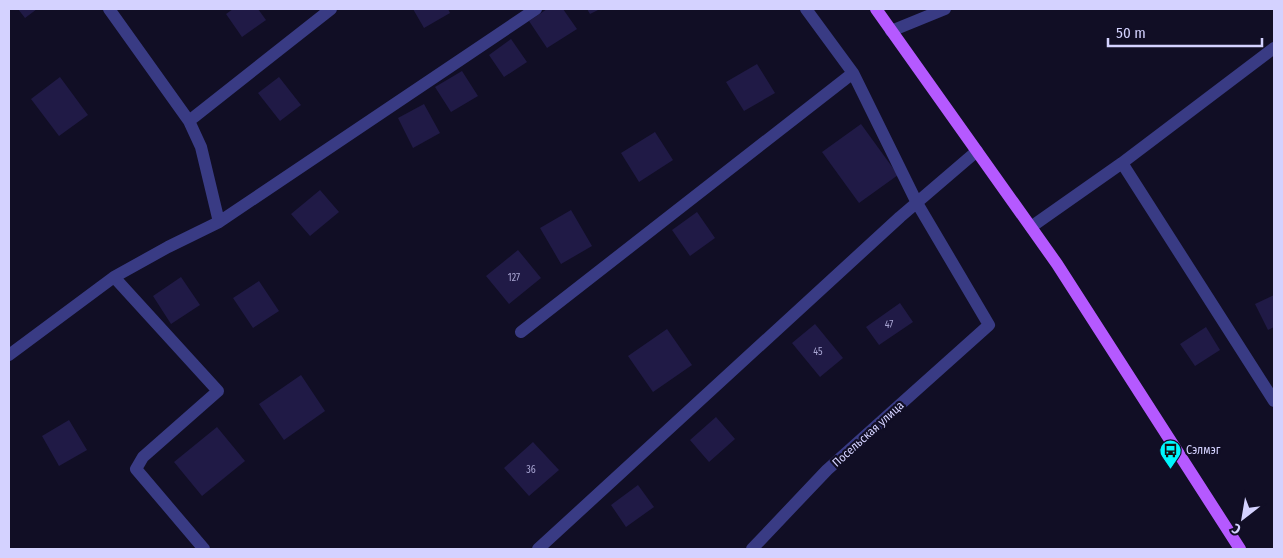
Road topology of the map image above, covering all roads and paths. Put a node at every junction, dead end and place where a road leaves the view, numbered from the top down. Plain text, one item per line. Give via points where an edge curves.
1 (109, 9) edge
2 (331, 9) edge
3 (536, 9) edge
4 (806, 9) edge
5 (876, 9) edge
6 (945, 9) edge
7 (891, 31) junction
8 (1274, 48) edge
9 (853, 73) junction
10 (189, 120) junction
11 (977, 151) junction
12 (1122, 163) junction
13 (917, 203) junction
14 (219, 222) junction
15 (1030, 227) junction
16 (114, 277) junction
17 (521, 332) dead end
18 (9, 355) edge
19 (1274, 401) edge
20 (204, 549) edge
21 (538, 549) edge
22 (752, 549) edge
23 (1240, 549) edge

1 - 10 street
2 - 10 street
3 - 14 street
4 - 9 street
5 - 7 main road
6 - 7 street
7 - 11 main road
8 - 12 street
9 - 13 street
9 - 17 street
10 - 14 street via 201,147
11 - 13 street
11 - 15 main road
12 - 15 street
12 - 19 street
13 - 21 street
13 - 22 street, Посельская улица via 989,325 827,470
14 - 16 street
15 - 23 main road via 1071,285
16 - 18 street
16 - 20 street via 218,391 143,457 136,469

